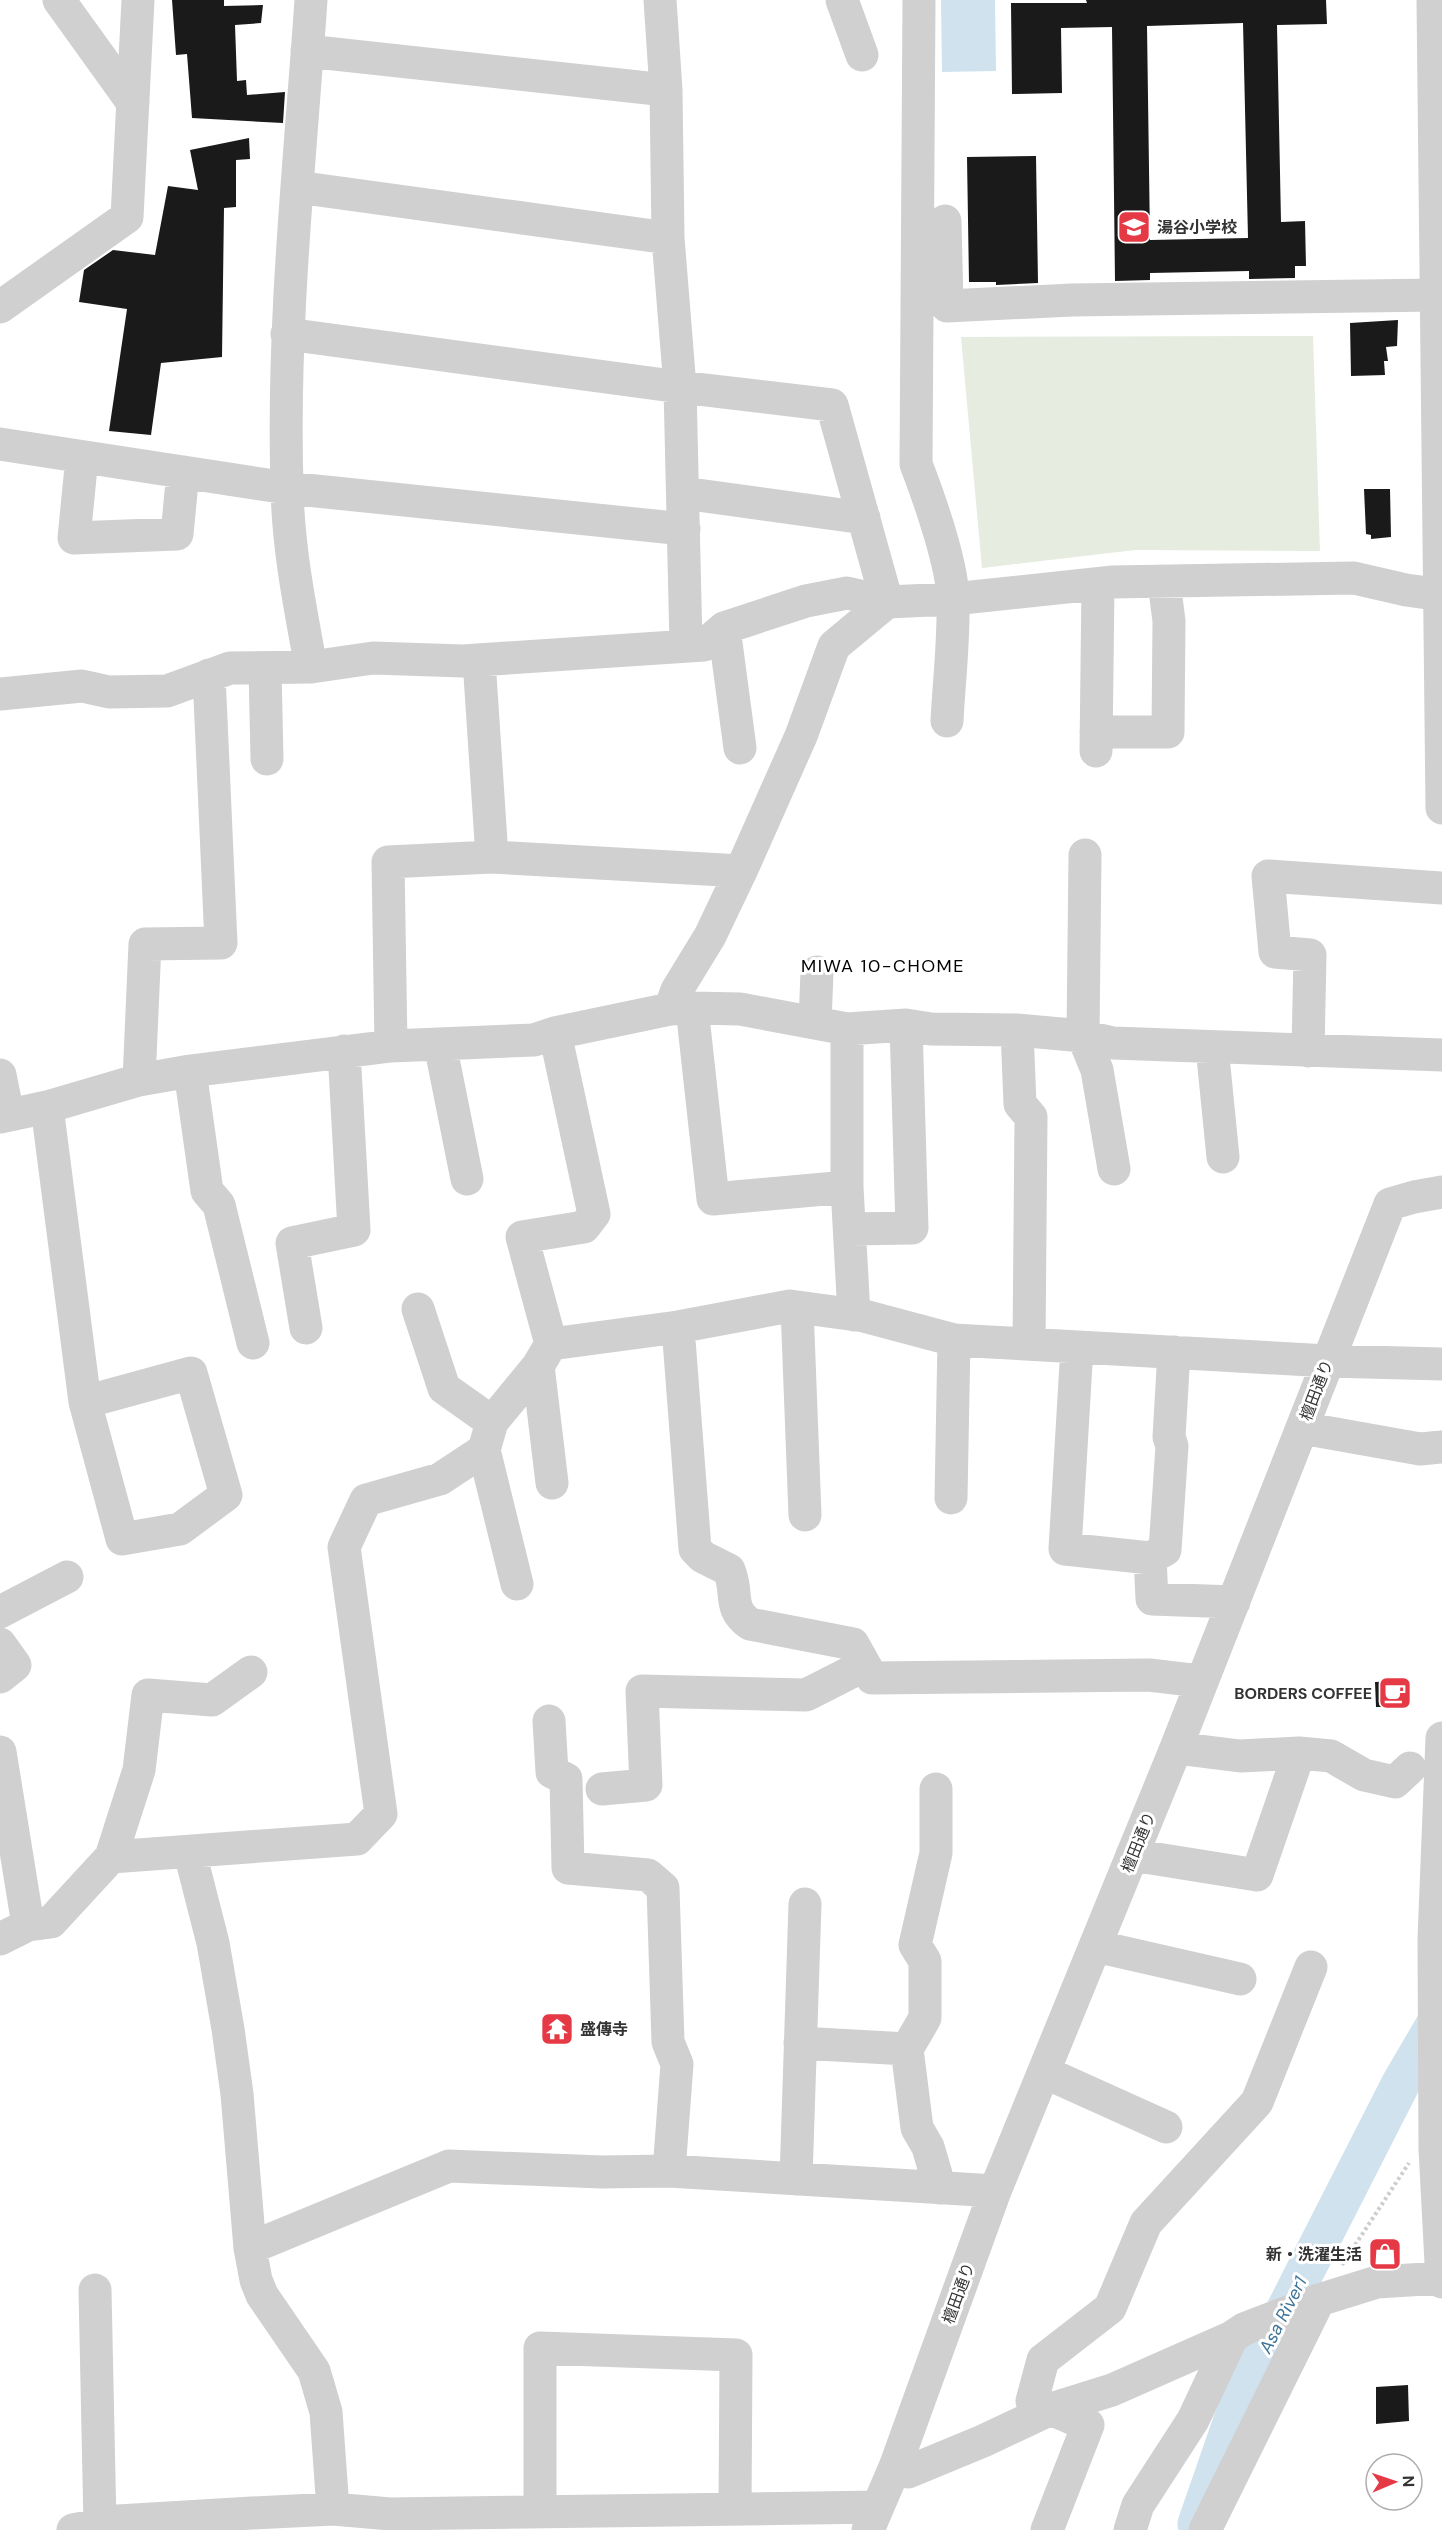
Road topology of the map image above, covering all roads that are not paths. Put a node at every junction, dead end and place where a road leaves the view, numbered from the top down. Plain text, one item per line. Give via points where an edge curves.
1 (59, 0) edge
2 (138, 0) edge
3 (311, 0) edge
4 (660, 0) edge
5 (842, 0) edge
6 (919, 0) edge
7 (1433, 0) edge
8 (307, 51) junction
9 (861, 56) dead end
10 (666, 90) junction
11 (133, 103) junction
12 (297, 187) junction
13 (1439, 191) edge
14 (945, 221) dead end
15 (668, 238) junction
16 (1437, 295) junction
17 (0, 307) edge
18 (287, 334) junction
19 (681, 387) junction
20 (0, 444) edge
21 (82, 457) junction
22 (183, 472) junction
23 (287, 488) junction
24 (683, 493) junction
25 (864, 518) junction
26 (684, 529) junction
27 (1164, 582) junction
28 (1098, 584) junction
29 (1440, 595) edge
30 (953, 599) junction
31 (887, 602) junction
32 (724, 628) junction
33 (686, 645) junction
34 (479, 660) junction
35 (311, 667) junction
36 (265, 668) junction
37 (209, 675) junction
38 (0, 694) edge
39 (947, 721) dead end
40 (740, 748) dead end
41 (267, 759) dead end
42 (1442, 808) edge
43 (1085, 855) dead end
44 (492, 857) junction
45 (741, 871) junction
46 (1442, 888) edge
47 (817, 972) dead end
48 (681, 1008) junction
49 (815, 1023) junction
50 (906, 1025) junction
51 (847, 1029) junction
52 (1017, 1030) junction
53 (555, 1033) junction
54 (1083, 1036) junction
55 (440, 1044) junction
56 (391, 1046) junction
57 (1212, 1047) junction
58 (344, 1051) junction
59 (1308, 1051) junction
60 (1442, 1055) edge
61 (190, 1071) junction
62 (0, 1075) edge
63 (139, 1080) junction
64 (47, 1107) junction
65 (4, 1116) edge
66 (1223, 1157) dead end
67 (1114, 1168) dead end
68 (467, 1179) dead end
69 (847, 1187) junction
70 (1442, 1192) edge
71 (850, 1229) junction
72 (797, 1307) junction
73 (418, 1309) dead end
74 (854, 1315) junction
75 (678, 1327) junction
76 (306, 1328) dead end
77 (954, 1340) junction
78 (253, 1343) dead end
79 (1029, 1344) junction
80 (1077, 1347) junction
81 (1174, 1352) junction
82 (544, 1355) junction
83 (1328, 1361) junction
84 (1442, 1364) edge
85 (86, 1402) junction
86 (1302, 1428) junction
87 (488, 1436) junction
88 (1442, 1447) edge
89 (552, 1483) dead end
90 (951, 1498) dead end
91 (805, 1515) dead end
92 (1150, 1558) junction
93 (68, 1577) dead end
94 (517, 1584) dead end
95 (1234, 1602) junction
96 (0, 1612) edge
97 (0, 1644) edge
98 (863, 1666) junction
99 (251, 1672) dead end
100 (0, 1677) edge
101 (1200, 1681) junction
102 (549, 1720) dead end
103 (1442, 1737) edge
104 (1176, 1748) junction
105 (0, 1752) edge
106 (1299, 1753) junction
107 (1410, 1768) dead end
108 (602, 1788) dead end
109 (936, 1789) dead end
110 (190, 1853) junction
111 (1132, 1855) junction
112 (111, 1857) junction
113 (805, 1904) dead end
114 (14, 1932) edge
115 (1095, 1946) junction
116 (1311, 1967) dead end
117 (1240, 1979) dead end
118 (800, 2043) junction
119 (907, 2049) junction
120 (1044, 2072) junction
121 (1166, 2127) dead end
122 (669, 2171) junction
123 (796, 2179) junction
124 (940, 2188) junction
125 (995, 2191) junction
126 (250, 2248) junction
127 (1442, 2279) edge
128 (95, 2290) dead end
129 (1313, 2302) junction
130 (1238, 2333) junction
131 (1051, 2409) junction
132 (895, 2467) junction
133 (735, 2508) junction
134 (333, 2510) junction
135 (540, 2510) junction
136 (873, 2518) edge
137 (784, 2519) edge
138 (87, 2528) edge
139 (1047, 2530) edge
140 (1130, 2530) edge
141 (1204, 2530) edge

1 - 11 street
2 - 11 street
3 - 8 street
4 - 10 street
5 - 9 street
6 - 30 street via 916,464 943,550
7 - 13 street
8 - 10 street
8 - 12 street
10 - 15 street
11 - 17 street via 127,216
12 - 15 street
12 - 18 street
13 - 16 street
14 - 16 street via 947,306 1072,300
15 - 19 street
16 - 29 street
18 - 19 street
18 - 23 street
19 - 24 street
19 - 25 street via 832,405
20 - 21 street
21 - 22 street
21 - 22 street via 74,538 177,534
22 - 23 street
23 - 26 street
23 - 35 street via 293,568
24 - 25 street
24 - 26 street
25 - 31 street
26 - 33 street
27 - 28 street
27 - 28 street via 1168,732 1096,742
27 - 29 street via 1354,578
28 - 30 street
29 - 42 street
30 - 31 street
30 - 39 street
31 - 32 street via 847,593 806,601
31 - 45 street via 834,646 801,736
32 - 33 street via 704,645
32 - 40 street
33 - 34 street
34 - 35 street via 373,658
34 - 44 street
35 - 36 street
36 - 37 street via 230,668
36 - 41 street
37 - 38 street via 167,691 109,692 82,686
37 - 63 street via 222,943 145,944
43 - 54 street
44 - 45 street
44 - 56 street via 388,862
45 - 48 street via 710,936 677,990
46 - 59 street via 1268,876 1275,952 1310,955
47 - 49 street
48 - 49 street via 740,1009
48 - 53 street
48 - 69 street via 713,1199
49 - 51 street
50 - 51 street
50 - 52 street
50 - 71 street via 912,1228
51 - 69 street
52 - 54 street
52 - 79 street via 1020,1104 1030,1117
53 - 55 street via 534,1040
53 - 82 street via 594,1214 584,1227 522,1237
54 - 57 street via 1113,1043
54 - 67 street via 1097,1070
55 - 56 street
55 - 68 street
56 - 58 street
57 - 59 street
57 - 66 street
58 - 61 street
58 - 76 street via 354,1230 292,1243
59 - 60 street
61 - 63 street
61 - 78 street via 207,1191 219,1205
62 - 65 street
63 - 64 street
64 - 65 street
64 - 85 street
69 - 71 street
70 - 83 street, 檀田通り via 1390,1204
71 - 74 street
72 - 74 street
72 - 75 street
72 - 91 street
73 - 87 street via 444,1388
74 - 77 street
75 - 82 street
75 - 98 street via 695,1549 729,1570 735,1583 736,1609 750,1624 853,1644
77 - 79 street
77 - 90 street
79 - 80 street
80 - 81 street
80 - 92 street via 1065,1550
81 - 83 street
81 - 92 street via 1168,1437 1173,1446 1165,1550
82 - 87 street
82 - 89 street
83 - 84 street
83 - 86 street, 檀田通り
85 - 85 street via 122,1539 180,1528 226,1495 191,1373
86 - 88 street via 1420,1449
86 - 95 street, 檀田通り
87 - 94 street
87 - 110 street via 441,1479 366,1500 344,1547 381,1815 357,1839
92 - 95 street via 1152,1599
93 - 96 street
95 - 101 street, 檀田通り
97 - 100 street via 15,1665
98 - 101 street via 872,1678 1149,1675
98 - 108 street via 806,1695 642,1691 646,1785
99 - 112 street via 212,1700 148,1695 139,1770
101 - 104 street, 檀田通り
102 - 122 street via 552,1772 566,1779 568,1868 648,1875 663,1888 668,2042 677,2064
103 - 127 street via 1434,1939 1435,2149
104 - 106 street via 1240,1756
104 - 111 street, 檀田通り
105 - 114 street
106 - 107 street via 1331,1756 1364,1775 1395,1782
106 - 111 street via 1257,1875
109 - 119 street via 936,1853 915,1945 925,1961 925,2018
110 - 112 street
110 - 126 street via 213,1942 228,2028
111 - 115 street, 檀田通り
112 - 114 street via 51,1922
113 - 118 street
115 - 117 street
115 - 120 street, 檀田通り
116 - 131 street via 1257,2102 1146,2223 1110,2308 1043,2360 1032,2402
118 - 119 street
118 - 123 street
119 - 124 street via 917,2128 928,2146
120 - 121 street
120 - 125 street, 檀田通り
122 - 123 street
122 - 126 street via 449,2166
123 - 124 street
124 - 125 street
125 - 132 street, 檀田通り
126 - 134 street via 262,2295 315,2371 326,2412
127 - 129 street via 1377,2282
128 - 138 street
129 - 130 street
129 - 141 street
130 - 131 street via 1112,2390
130 - 140 street via 1193,2420 1138,2505
131 - 132 street via 908,2472
131 - 139 street via 1088,2424
132 - 136 street, 檀田通り
133 - 135 street
133 - 135 street via 736,2355 540,2348
133 - 137 street
134 - 135 street via 390,2514
134 - 138 street via 152,2519
136 - 137 street

